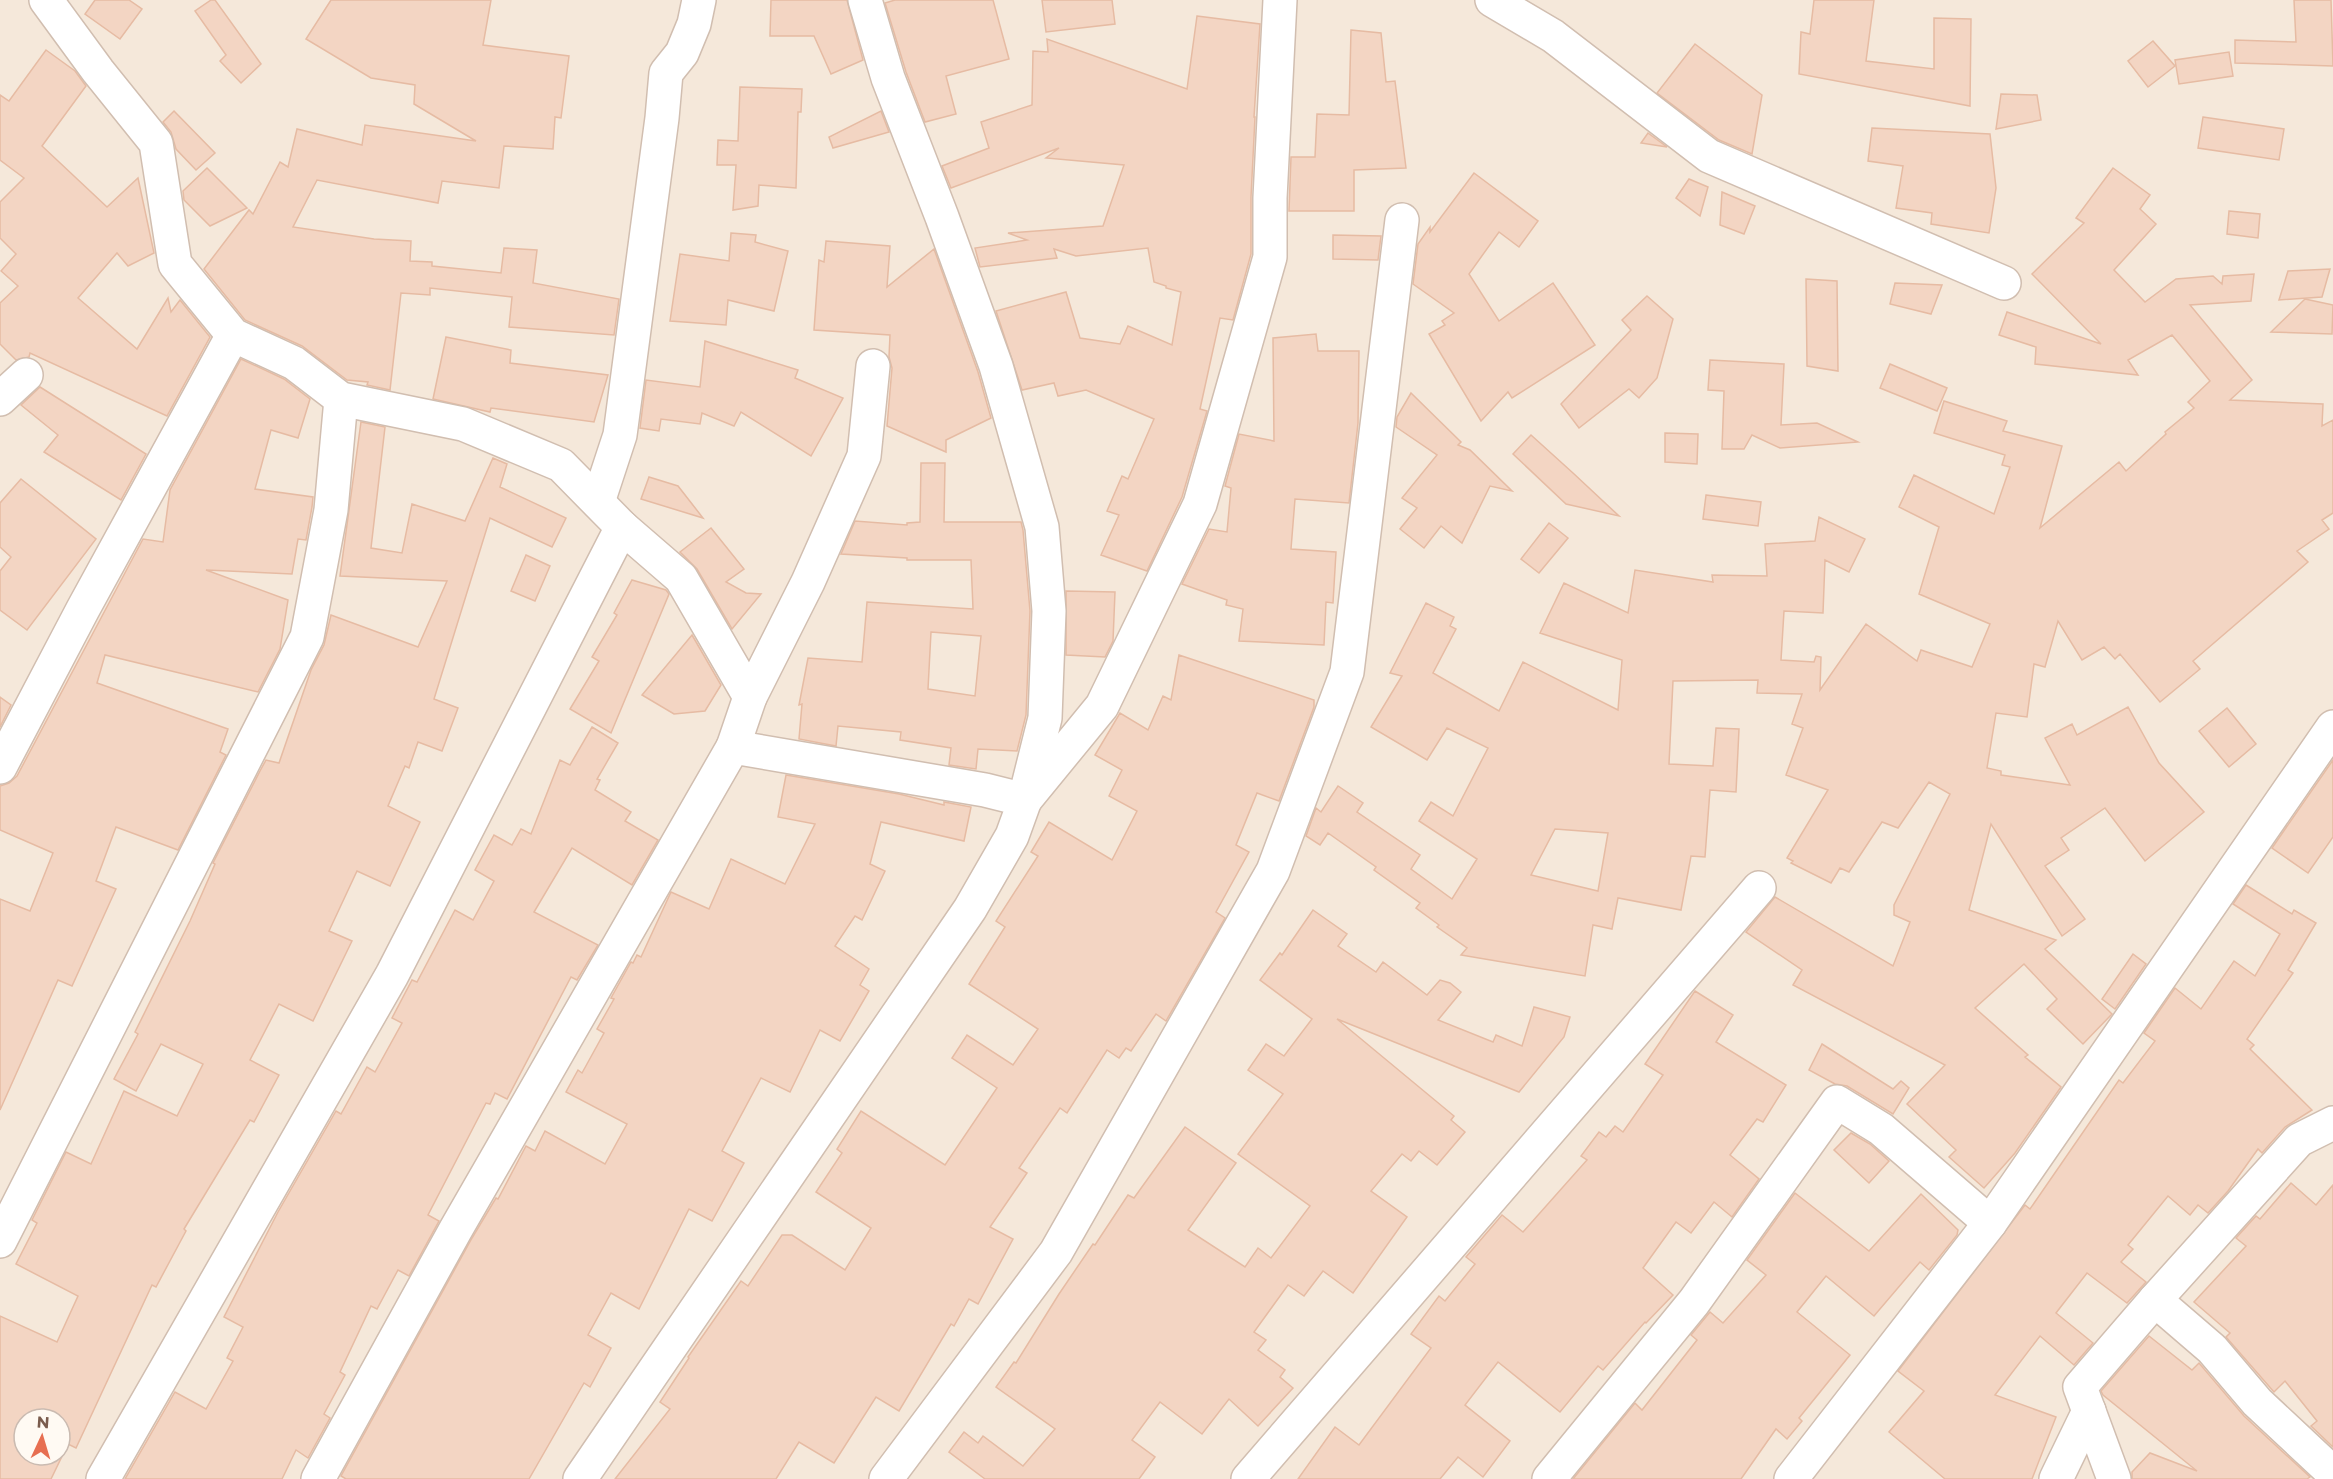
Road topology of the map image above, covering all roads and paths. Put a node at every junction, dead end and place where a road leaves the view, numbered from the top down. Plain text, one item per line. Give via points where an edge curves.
1 (46, 0) edge
2 (699, 0) edge
3 (865, 0) edge
4 (1280, 0) edge
5 (1492, 0) edge
6 (1402, 220) dead end
7 (2004, 283) dead end
8 (233, 335) junction
9 (873, 366) dead end
10 (26, 375) dead end
11 (0, 399) edge
12 (341, 399) junction
13 (598, 502) junction
14 (622, 527) junction
15 (750, 697) junction
16 (2333, 727) edge
17 (733, 747) junction
18 (0, 767) edge
19 (1025, 800) junction
20 (1760, 888) dead end
21 (2333, 1122) edge
22 (1990, 1223) junction
23 (0, 1241) edge
24 (2155, 1300) junction
25 (2089, 1411) junction
26 (2333, 1473) edge
27 (103, 1479) edge
28 (318, 1479) edge
29 (580, 1479) edge
30 (886, 1479) edge
31 (1248, 1479) edge
32 (1549, 1479) edge
33 (1791, 1479) edge
34 (2056, 1479) edge
35 (2114, 1479) edge

1 - 8 street via 156,142 175,264
2 - 13 street via 682,53 666,73 620,435
3 - 19 street via 888,78 996,366 1042,527 1049,611 1045,718
4 - 19 street via 1270,256 1200,504 1102,706
5 - 7 street via 1553,36 1709,156
6 - 30 street via 1347,672 1273,871 1056,1252
8 - 12 street via 294,363
8 - 18 street
9 - 15 street via 864,456 808,582
10 - 11 street
12 - 13 street via 463,424 561,465
12 - 23 street via 331,510 307,637
13 - 14 street
14 - 15 street via 681,578
14 - 27 street via 393,975
15 - 17 street
16 - 22 street
17 - 19 street
17 - 28 street via 456,1229
19 - 29 street via 1012,836 970,909
20 - 31 street
21 - 24 street via 2299,1140
22 - 32 street via 1881,1129 1837,1102 1694,1302
22 - 33 street
24 - 25 street via 2080,1387
24 - 26 street via 2212,1349 2257,1402
25 - 34 street
25 - 35 street

